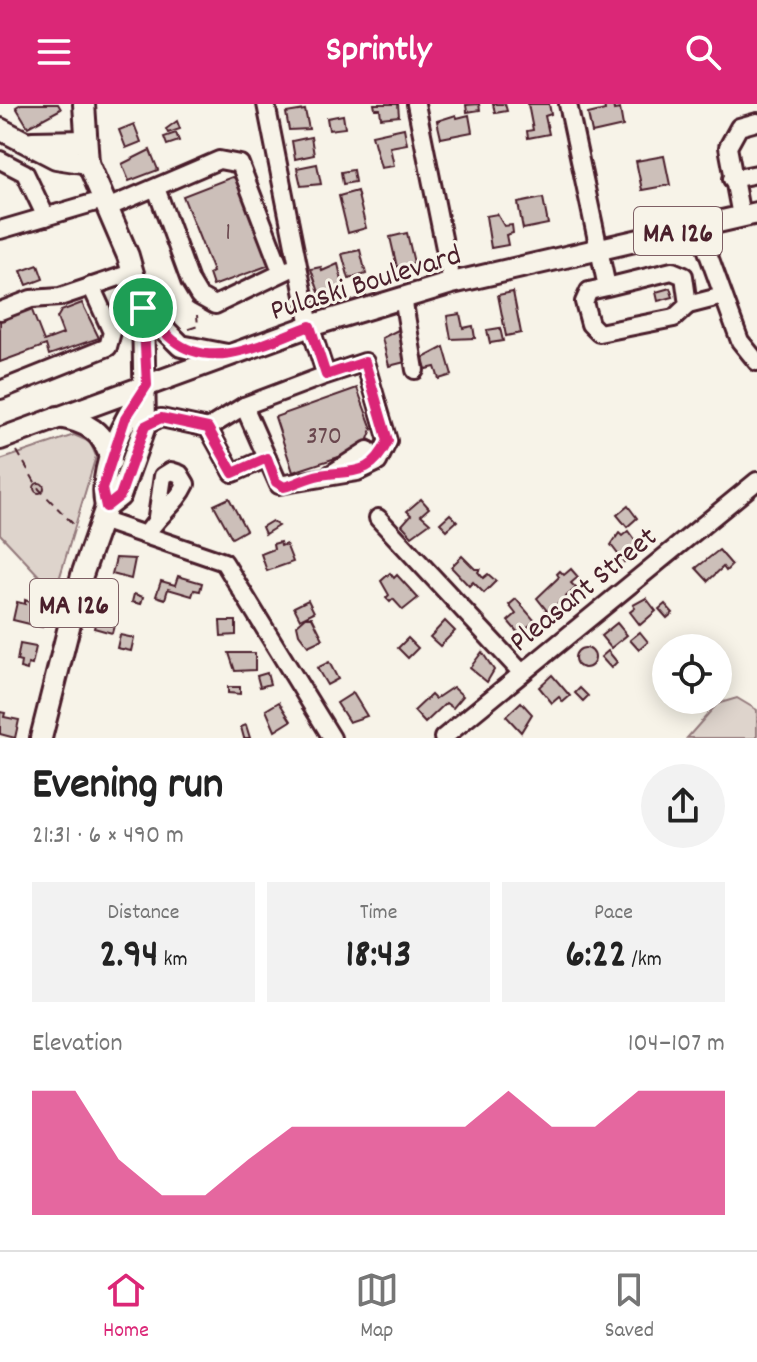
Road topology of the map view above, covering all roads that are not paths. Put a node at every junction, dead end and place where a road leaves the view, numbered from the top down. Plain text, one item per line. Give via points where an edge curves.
1 (84, 104) edge
2 (266, 104) edge
3 (416, 104) edge
4 (568, 104) edge
5 (757, 122) edge
6 (0, 129) edge
7 (20, 141) junction
8 (86, 141) junction
9 (0, 160) edge
10 (88, 163) junction
11 (757, 174) edge
12 (732, 179) junction
13 (156, 188) junction
14 (105, 204) junction
15 (749, 215) edge
16 (46, 217) junction
17 (698, 226) junction
18 (0, 230) edge
19 (598, 250) junction
20 (298, 268) junction
21 (281, 271) junction
22 (134, 272) junction
23 (452, 283) junction
24 (91, 286) junction
25 (607, 287) junction
26 (723, 296) junction
27 (403, 297) junction
28 (688, 305) junction
29 (143, 308) junction
30 (0, 311) edge
31 (310, 326) junction
32 (231, 355) junction
33 (757, 362) edge
34 (415, 370) dead end
35 (326, 375) junction
36 (147, 385) junction
37 (0, 390) edge
38 (244, 406) junction
39 (58, 417) junction
40 (145, 426) junction
41 (208, 428) junction
42 (377, 437) junction
43 (8, 444) edge
44 (267, 458) junction
45 (111, 461) junction
46 (333, 474) junction
47 (757, 481) edge
48 (103, 514) junction
49 (157, 517) dead end
50 (378, 518) dead end
51 (146, 535) junction
52 (522, 673) junction
53 (41, 738) edge
54 (332, 738) edge
55 (443, 738) edge

1 - 8 main road
2 - 20 street
3 - 23 street
4 - 19 street
5 - 12 street via 732,135
6 - 7 main road
7 - 8 main road
7 - 10 main road via 56,158
8 - 10 main road
9 - 16 street via 25,173
10 - 14 main road
11 - 12 street
12 - 15 street
13 - 14 street
13 - 21 street via 219,160 240,164
13 - 21 street via 190,281 205,299 215,305
14 - 16 street
14 - 22 main road
15 - 17 main road, Pulaski Boulevard / MA 126
16 - 18 street
17 - 19 main road, Pulaski Boulevard / MA 126
17 - 26 street
19 - 23 main road, Pulaski Boulevard / MA 126
19 - 25 street
20 - 21 street
20 - 31 street
22 - 24 street
22 - 29 main road
23 - 27 main road, Pulaski Boulevard / MA 126
24 - 30 street
24 - 37 street via 112,332 108,347
25 - 28 street via 672,271 684,276
25 - 28 street via 589,291 584,302 590,324 599,333 674,318
26 - 28 street
26 - 33 street via 740,341
27 - 31 main road, Pulaski Boulevard / MA 126
27 - 34 street
29 - 32 main road via 181,346
29 - 36 main road
31 - 32 main road, Pulaski Boulevard / MA 126
31 - 35 street
32 - 36 main road, Pulaski Boulevard / MA 126
35 - 38 street
35 - 42 street via 365,362 382,410
36 - 39 main road, Pulaski Boulevard
36 - 40 main road, MA 126
36 - 45 main road, MA 126 via 125,419
38 - 41 street
38 - 44 street
39 - 43 main road, Pulaski Boulevard
39 - 45 main road via 94,428
40 - 41 street via 161,418
40 - 48 main road, MA 126 via 120,496
41 - 44 street via 233,473
42 - 46 street
42 - 46 street via 388,441 378,462 357,472
44 - 46 street via 276,482 284,487
45 - 48 main road, MA 126 via 102,489
47 - 52 street, Pleasant Street
48 - 51 street
48 - 53 main road, MA 126
49 - 51 street
50 - 52 street
51 - 54 street via 216,558 230,568
52 - 55 street, Pleasant Street

